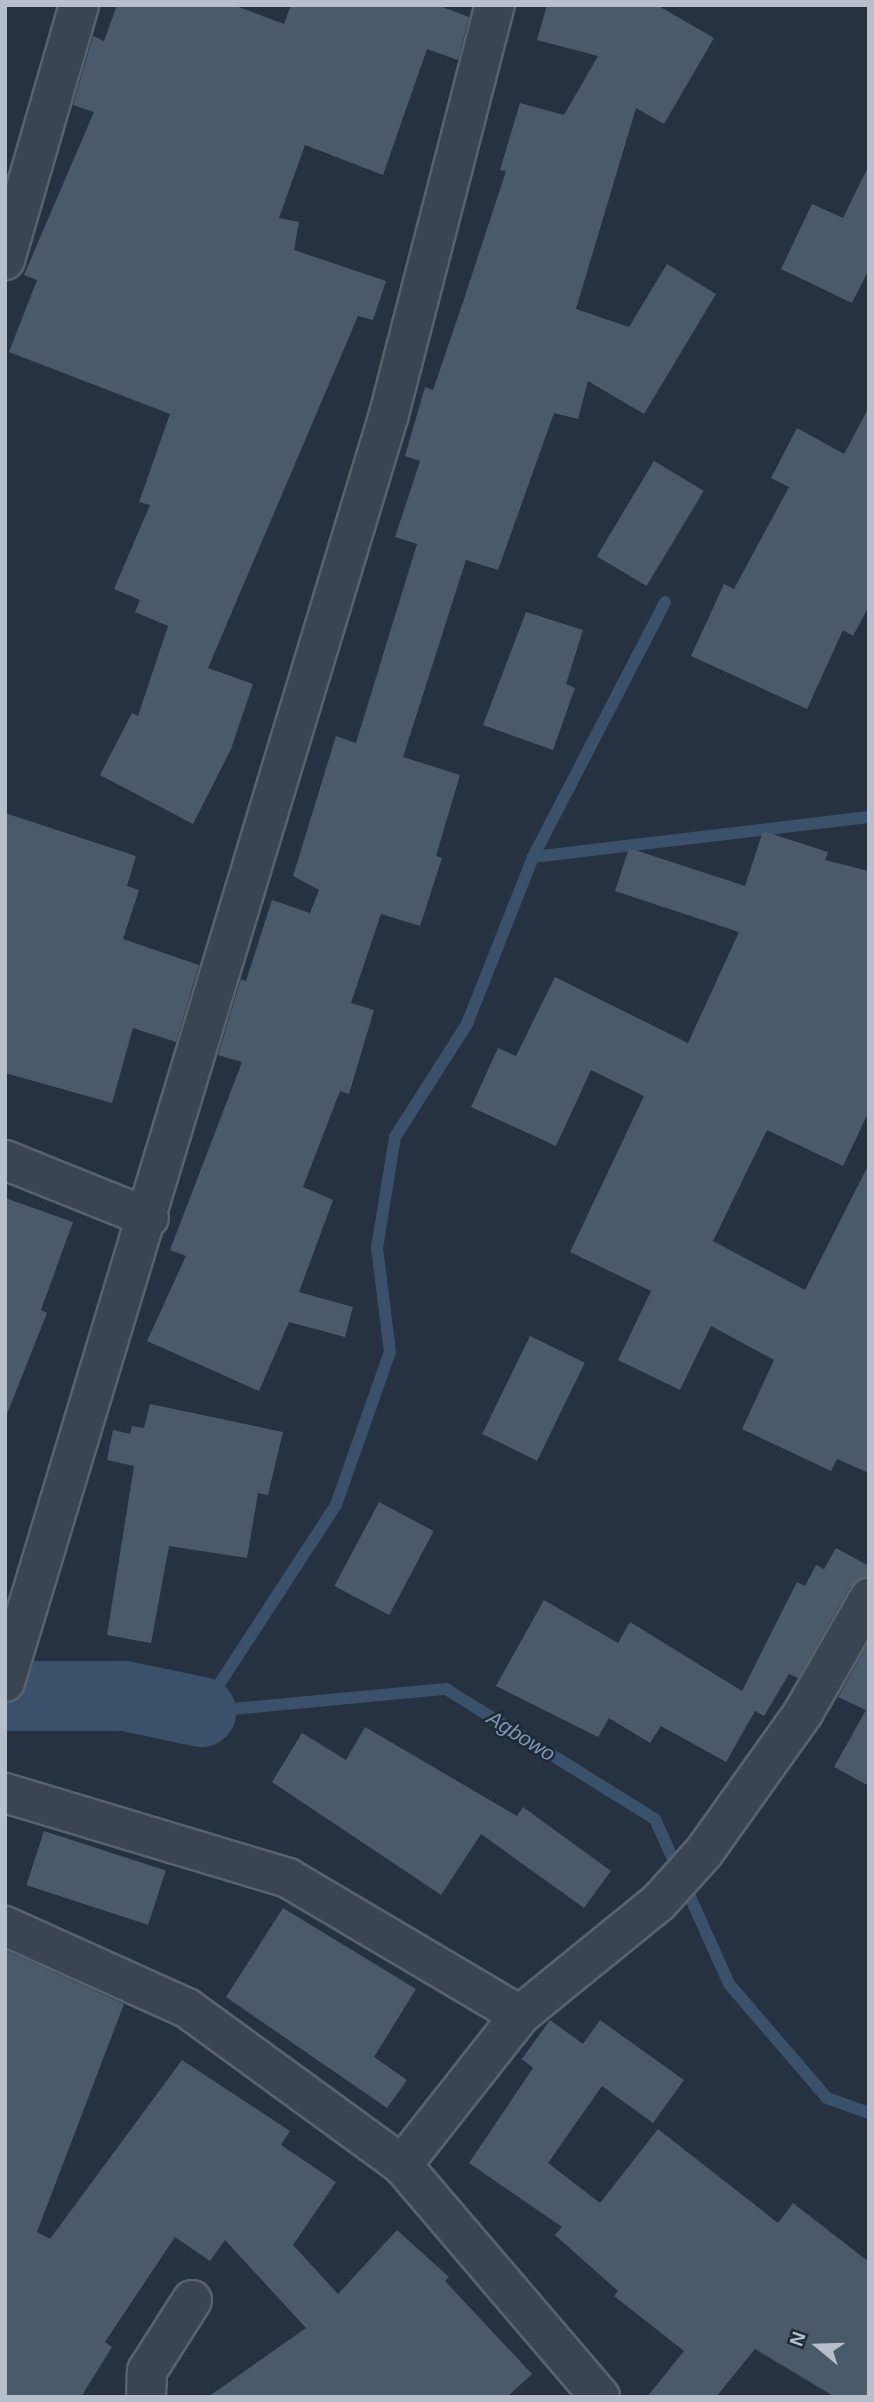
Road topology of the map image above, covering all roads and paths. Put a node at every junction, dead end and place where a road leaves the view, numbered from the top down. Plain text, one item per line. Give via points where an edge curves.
1 (79, 5) edge
2 (495, 5) edge
3 (5, 260) edge
4 (5, 1160) edge
5 (149, 1218) junction
6 (869, 1598) edge
7 (9, 1668) edge
8 (5, 1793) edge
9 (5, 1926) edge
10 (520, 2015) junction
11 (402, 2165) junction
12 (192, 2300) dead end
13 (146, 2397) edge
14 (600, 2397) edge

1 - 3 street
2 - 5 street via 389,414
4 - 5 street
5 - 7 street
6 - 10 street via 803,1713 704,1852 659,1902
8 - 10 street via 288,1878
9 - 11 street via 187,2008
10 - 11 street
11 - 14 street
12 - 13 street via 147,2371

